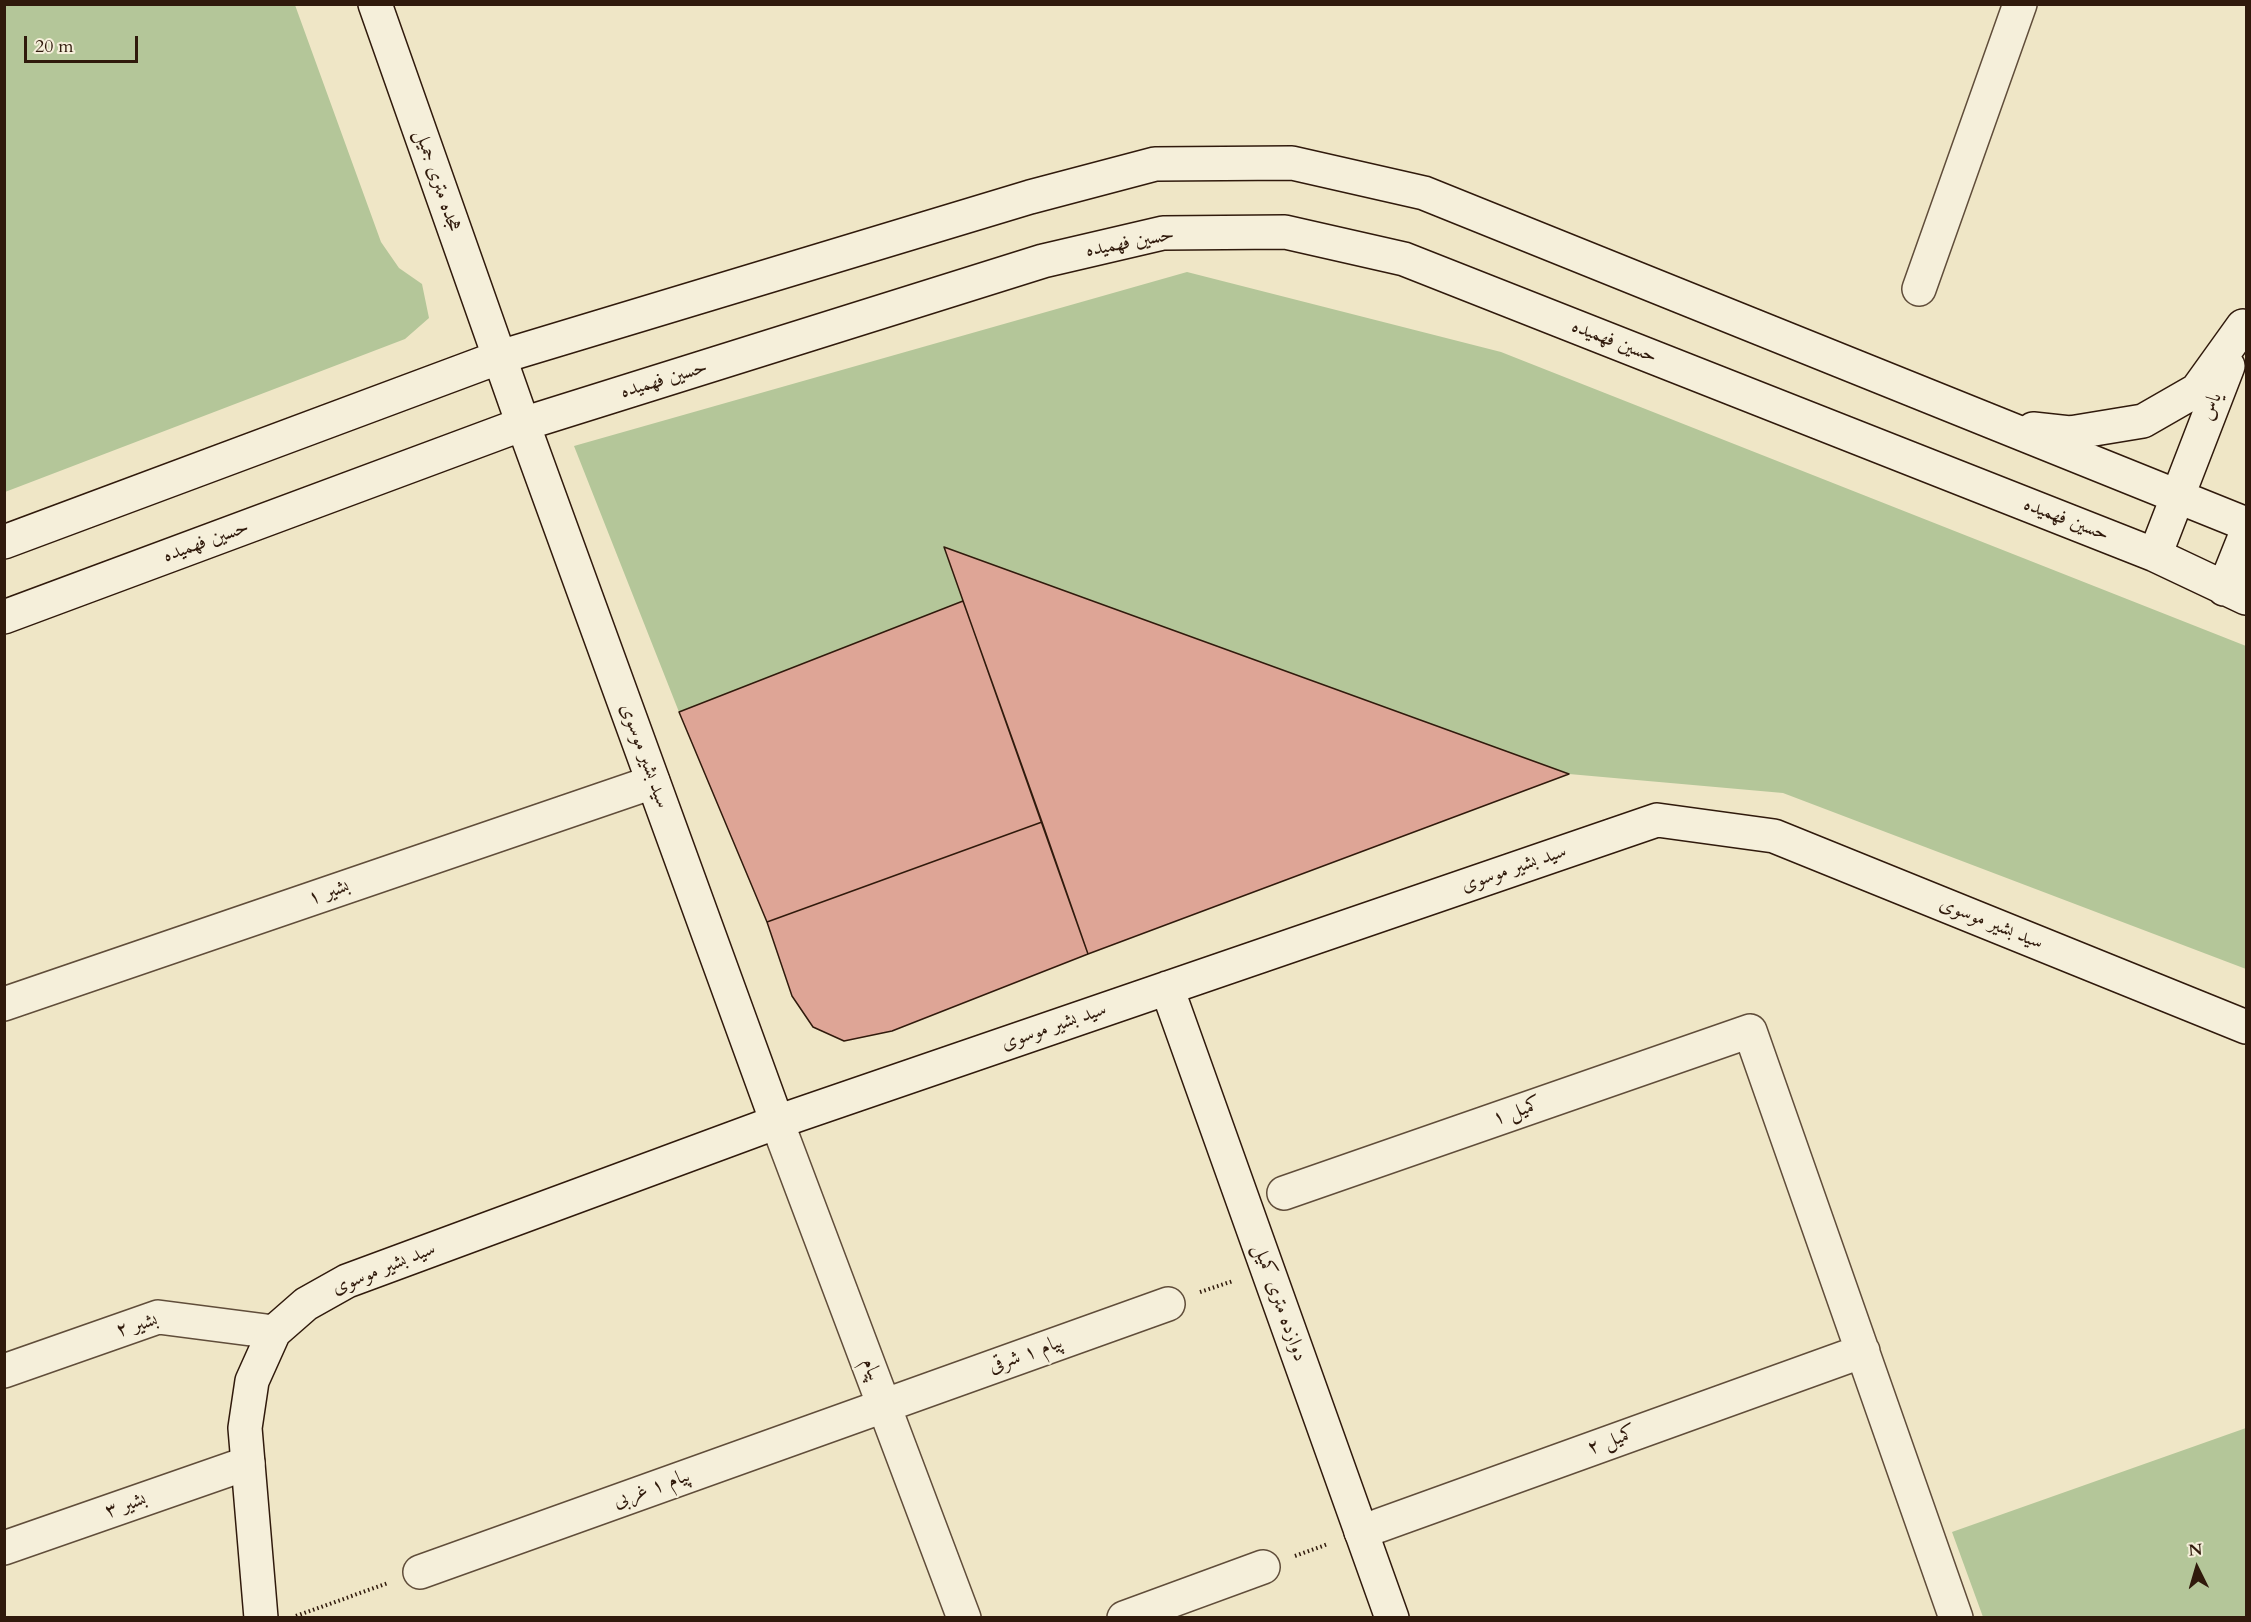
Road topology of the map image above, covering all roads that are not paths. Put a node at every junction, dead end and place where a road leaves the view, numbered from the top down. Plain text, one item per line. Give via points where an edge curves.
1 (375, 4) edge
2 (2020, 4) edge
3 (1919, 290) dead end
4 (2245, 321) edge
5 (500, 357) junction
6 (523, 424) junction
7 (1998, 424) junction
8 (2178, 497) junction
9 (2247, 524) edge
10 (2247, 534) edge
11 (4, 542) edge
12 (2156, 555) junction
13 (2235, 593) edge
14 (4, 617) edge
15 (653, 782) junction
16 (1167, 988) junction
17 (4, 1004) edge
18 (2247, 1027) edge
19 (777, 1122) junction
20 (1284, 1194) dead end
21 (1168, 1304) road end
22 (274, 1332) junction
23 (1863, 1351) junction
24 (4, 1371) edge
25 (884, 1406) junction
26 (248, 1463) junction
27 (1361, 1532) junction
28 (4, 1548) edge
29 (1263, 1567) road end
30 (420, 1572) road end
31 (261, 1617) edge
32 (964, 1617) edge
33 (1124, 1617) edge
34 (1392, 1617) edge
35 (1956, 1617) edge

1 - 5 street, هجده متری جمیل
2 - 3 street
4 - 7 street via 2197,390 2143,421 2070,433
4 - 8 street, یاس
5 - 6 street, هجده متری جمیل
5 - 7 street via 1155,164 1292,164 1424,193
5 - 11 street
6 - 12 street, حسین فهمیده via 1043,261 1163,233 1284,232 1404,259
6 - 14 street, حسین فهمیده
6 - 15 street, سید بشیر موسوی
7 - 8 street
8 - 9 street
8 - 12 street, یاس
10 - 13 street
12 - 13 street, حسین فهمیده
15 - 17 street, بشیر ۱
15 - 19 street, سید بشیر موسوی
16 - 18 street, سید بشیر موسوی via 1657,820 1774,836
16 - 19 street, سید بشیر موسوی
16 - 27 street, دوازده متری کمیل
19 - 22 street, سید بشیر موسوی via 347,1281 306,1304
19 - 25 street, پیام
20 - 23 street, کمیل ۱ via 1750,1031
21 - 25 street, پیام ۱ شرقی
22 - 24 street, بشیر ۲ via 158,1317
22 - 26 street, سید بشیر موسوی via 252,1382 245,1428
23 - 27 street, کمیل ۲
23 - 35 street
25 - 30 street, پیام ۱ غربی
25 - 32 street, پیام
26 - 28 street, بشیر ۳
26 - 31 street, سید بشیر موسوی
27 - 34 street, دوازده متری کمیل
29 - 33 street

